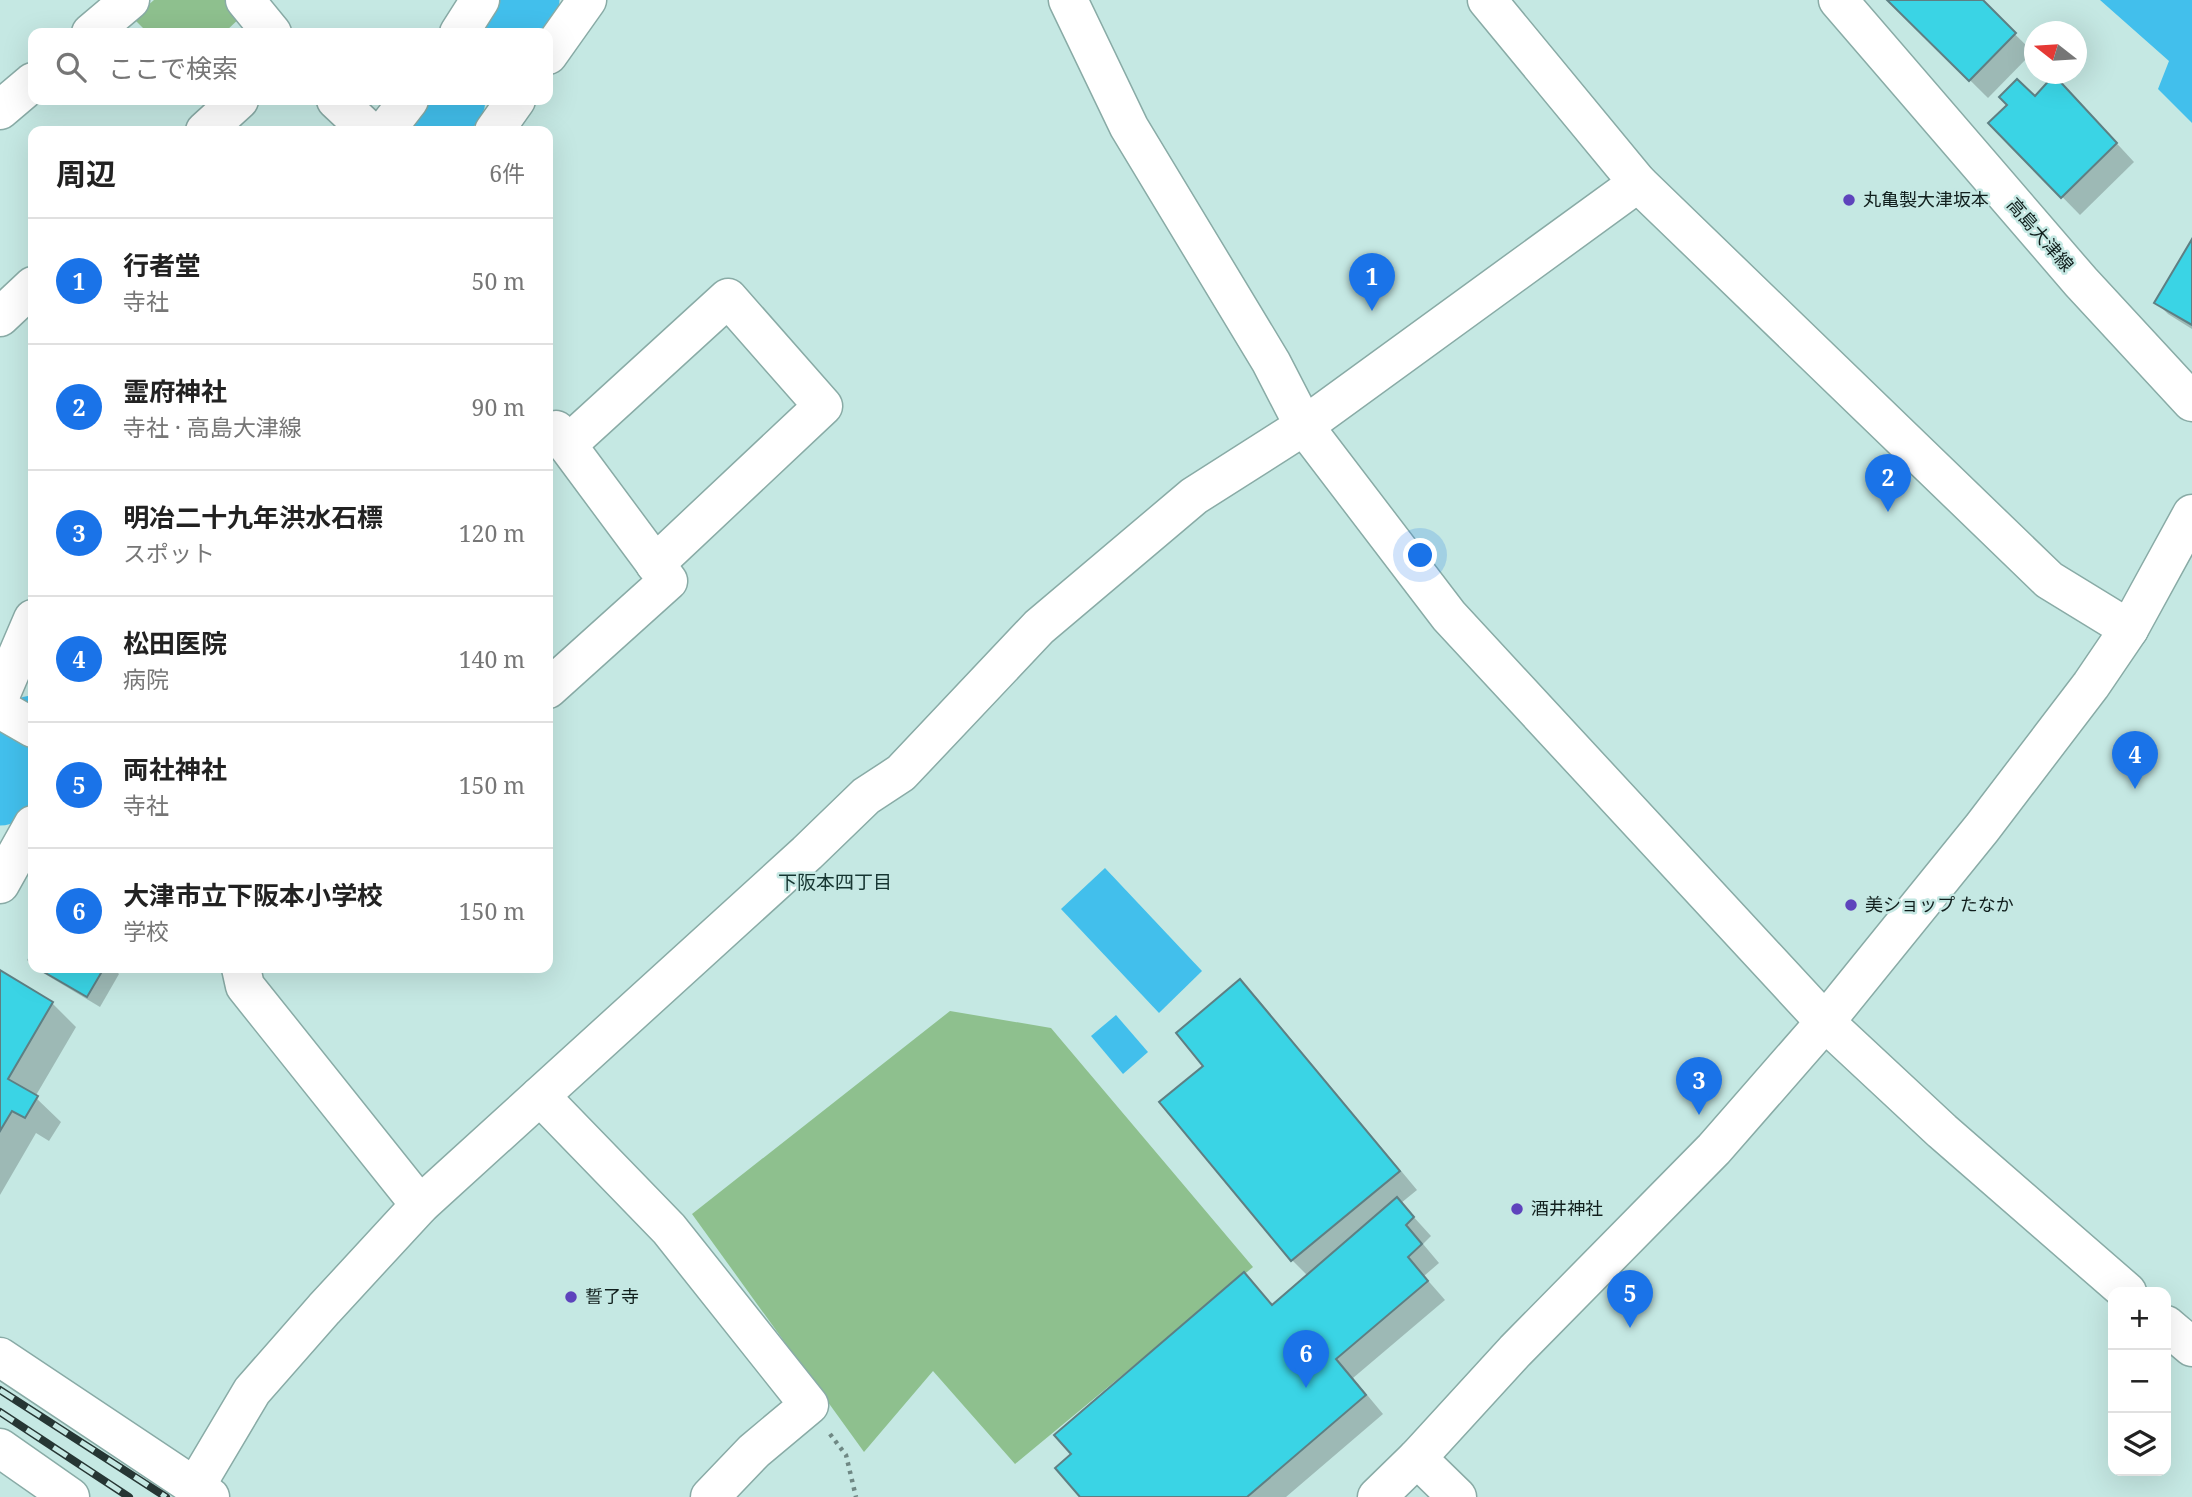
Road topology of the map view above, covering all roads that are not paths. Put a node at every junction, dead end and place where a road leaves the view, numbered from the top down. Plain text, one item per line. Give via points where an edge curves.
1 (130, 0) edge
2 (244, 0) edge
3 (480, 0) edge
4 (587, 0) edge
5 (1068, 0) edge
6 (1487, 0) edge
7 (1838, 0) edge
8 (97, 28) edge
9 (268, 28) edge
10 (462, 28) edge
11 (553, 48) edge
12 (28, 86) edge
13 (234, 105) edge
14 (341, 105) edge
15 (405, 105) edge
16 (512, 105) edge
17 (0, 110) edge
18 (210, 126) edge
19 (364, 126) edge
20 (389, 126) edge
21 (498, 126) edge
22 (1638, 183) junction
23 (28, 291) edge
24 (0, 317) edge
25 (2192, 402) edge
26 (1304, 426) junction
27 (558, 441) edge
28 (2192, 514) edge
29 (655, 564) junction
30 (2129, 629) junction
31 (28, 639) edge
32 (553, 684) edge
33 (10, 712) edge
34 (28, 834) edge
35 (0, 884) edge
36 (242, 973) edge
37 (1825, 1022) junction
38 (540, 1096) junction
39 (420, 1205) junction
40 (2121, 1287) edge
41 (2171, 1329) edge
42 (2192, 1347) edge
43 (0, 1357) edge
44 (0, 1448) edge
45 (1417, 1458) junction
46 (202, 1492) edge
47 (71, 1497) edge
48 (710, 1497) edge
49 (1377, 1497) edge
50 (1457, 1497) edge

1 - 8 street
2 - 9 street
3 - 10 street
4 - 11 street
5 - 26 street via 1129,127 1271,362
6 - 22 street
7 - 25 street, 高島大津線 via 2081,282
12 - 17 street
13 - 18 street
14 - 19 street
15 - 20 street
16 - 21 street
22 - 26 street
22 - 30 street via 2049,580
23 - 24 street
26 - 37 street via 1449,616
26 - 38 street via 1194,496 1039,627 901,773 866,796
27 - 29 street
27 - 29 street via 729,298 824,406
28 - 30 street
29 - 32 street via 668,581
30 - 37 street via 1982,828
31 - 33 street
34 - 35 street
36 - 39 street via 245,986
37 - 40 street
37 - 45 street via 1714,1149
38 - 39 street
38 - 48 street via 669,1229 809,1405 754,1451
39 - 46 street via 252,1391
41 - 42 street
43 - 46 street
44 - 47 street
45 - 49 street
45 - 50 street

